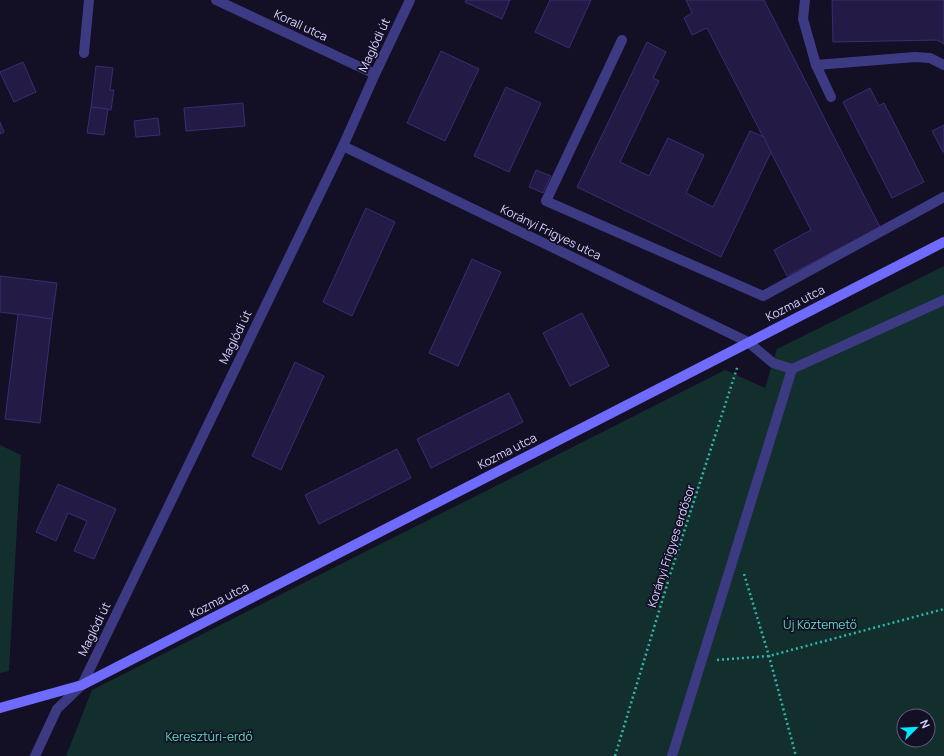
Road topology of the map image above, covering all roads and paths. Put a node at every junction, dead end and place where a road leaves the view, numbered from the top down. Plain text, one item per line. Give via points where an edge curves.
1 (89, 0) edge
2 (216, 0) edge
3 (410, 0) edge
4 (805, 0) edge
5 (622, 40) dead end
6 (84, 52) dead end
7 (816, 65) junction
8 (944, 65) edge
9 (375, 74) junction
10 (831, 96) dead end
11 (342, 146) junction
12 (944, 197) edge
13 (944, 242) edge
14 (944, 300) edge
15 (748, 342) junction
16 (792, 369) junction
17 (733, 562) junction
18 (944, 609) edge
19 (769, 656) junction
20 (702, 659) junction
21 (82, 685) junction
22 (0, 708) edge
23 (35, 756) edge
24 (615, 756) edge
25 (672, 756) edge
26 (796, 756) edge

1 - 6 street
2 - 9 street, Korall utca
3 - 9 street, Maglódi út
4 - 7 street via 803,19
5 - 12 street via 546,201 763,296
7 - 8 street via 915,57 930,58
7 - 10 street
9 - 11 street, Maglódi út
11 - 15 street, Korányi Frigyes utca
11 - 21 street, Maglódi út
13 - 15 street, Kozma utca
14 - 16 street
15 - 16 street, Korányi Frigyes utca via 773,363
15 - 21 street, Kozma utca
15 - 24 path, Korányi Frigyes erdősor via 737,368
16 - 17 street
17 - 19 path via 743,572
17 - 20 street
18 - 19 path
19 - 20 path
19 - 26 path
20 - 25 street
21 - 22 street, Kozma utca
21 - 23 street via 57,709

